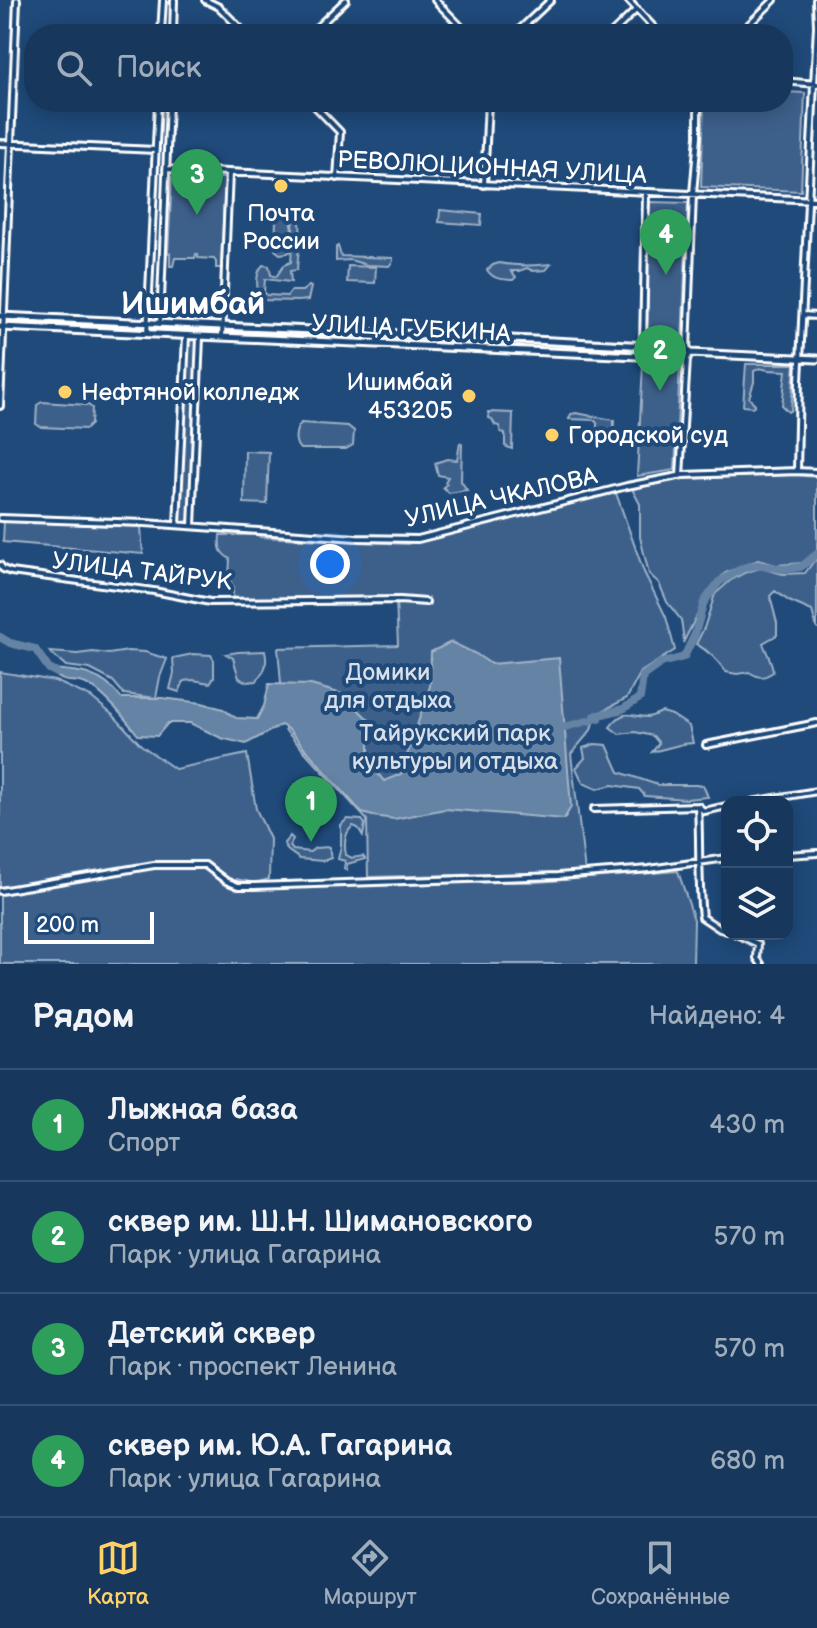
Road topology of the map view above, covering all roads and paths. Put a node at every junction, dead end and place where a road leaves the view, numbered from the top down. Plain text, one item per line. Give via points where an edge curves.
1 (17, 0) edge
2 (163, 0) edge
3 (174, 0) edge
4 (205, 0) edge
5 (346, 0) edge
6 (435, 0) edge
7 (551, 0) edge
8 (628, 0) edge
9 (774, 0) edge
10 (816, 0) edge
11 (637, 9) junction
12 (162, 24) edge
13 (173, 24) edge
14 (236, 24) edge
15 (321, 24) edge
16 (458, 24) edge
17 (526, 24) edge
18 (621, 24) edge
19 (651, 24) edge
20 (749, 24) edge
21 (817, 26) edge
22 (793, 82) edge
23 (816, 84) edge
24 (158, 112) edge
25 (169, 112) edge
26 (321, 112) edge
27 (488, 112) edge
28 (698, 112) edge
29 (0, 143) edge
30 (11, 143) junction
31 (156, 150) junction
32 (166, 169) junction
33 (229, 173) junction
34 (337, 178) junction
35 (484, 185) junction
36 (646, 192) junction
37 (693, 194) junction
38 (808, 199) junction
39 (817, 200) edge
40 (806, 256) junction
41 (817, 256) edge
42 (803, 315) junction
43 (1, 316) edge
44 (817, 316) edge
45 (147, 324) junction
46 (160, 324) junction
47 (2, 327) edge
48 (223, 327) junction
49 (147, 334) junction
50 (186, 336) junction
51 (200, 336) junction
52 (222, 337) junction
53 (643, 346) junction
54 (688, 353) junction
55 (800, 359) junction
56 (817, 359) edge
57 (0, 406) edge
58 (797, 471) junction
59 (817, 472) edge
60 (680, 476) junction
61 (0, 518) edge
62 (177, 525) junction
63 (192, 526) junction
64 (0, 565) edge
65 (426, 602) dead end
66 (817, 723) edge
67 (706, 745) dead end
68 (817, 791) edge
69 (787, 796) edge
70 (698, 806) junction
71 (594, 809) dead end
72 (721, 809) edge
73 (817, 853) edge
74 (793, 855) edge
75 (721, 858) edge
76 (701, 860) junction
77 (0, 891) edge
78 (721, 929) edge
79 (749, 940) edge
80 (761, 964) edge

1 - 30 street
2 - 12 street
3 - 13 street
4 - 14 street
5 - 15 street
6 - 16 street
7 - 17 street
8 - 11 street
9 - 20 street
10 - 21 street
11 - 18 street
11 - 19 street
21 - 23 street
22 - 23 street
23 - 38 street
24 - 31 street
25 - 32 street
26 - 34 street via 340,132
27 - 35 street
28 - 37 street
29 - 30 street
30 - 31 street
30 - 43 street
31 - 45 street
32 - 33 street, РЕВОЛЮЦИОННАЯ УЛИЦА
32 - 46 street
33 - 34 street, РЕВОЛЮЦИОННАЯ УЛИЦА
33 - 48 street
34 - 35 street, РЕВОЛЮЦИОННАЯ УЛИЦА
35 - 36 street, РЕВОЛЮЦИОННАЯ УЛИЦА
36 - 37 street, РЕВОЛЮЦИОННАЯ УЛИЦА
36 - 53 street
37 - 38 street, РЕВОЛЮЦИОННАЯ УЛИЦА
37 - 54 street
38 - 39 street, РЕВОЛЮЦИОННАЯ УЛИЦА
38 - 40 street
40 - 41 street
40 - 42 street
42 - 44 street
42 - 55 street
43 - 45 main road, УЛИЦА ГУБКИНА
43 - 47 street
45 - 46 main road, УЛИЦА ГУБКИНА
45 - 49 street
46 - 48 main road, УЛИЦА ГУБКИНА
47 - 49 main road, УЛИЦА ГУБКИНА
47 - 57 street
48 - 52 street
48 - 53 main road, УЛИЦА ГУБКИНА
49 - 50 main road, УЛИЦА ГУБКИНА
50 - 51 main road, УЛИЦА ГУБКИНА
50 - 62 street
51 - 52 main road, УЛИЦА ГУБКИНА
51 - 63 street
52 - 54 main road, УЛИЦА ГУБКИНА
53 - 54 main road, УЛИЦА ГУБКИНА
54 - 55 main road, УЛИЦА ГУБКИНА
54 - 60 street
55 - 56 main road, УЛИЦА ГУБКИНА
55 - 58 street
58 - 59 street, УЛИЦА ЧКАЛОВА
58 - 60 street, УЛИЦА ЧКАЛОВА
60 - 63 street, УЛИЦА ЧКАЛОВА via 418,539
61 - 62 street, УЛИЦА ЧКАЛОВА
62 - 63 street, УЛИЦА ЧКАЛОВА
64 - 65 street, УЛИЦА ТАЙРУК via 11,572 210,602
66 - 67 street
68 - 69 street
70 - 71 street
70 - 72 street via 704,811
70 - 76 street
73 - 74 street
75 - 76 street
76 - 77 street via 558,876 254,886 226,881 205,865 154,865
76 - 78 street via 702,917
79 - 80 street via 758,944

